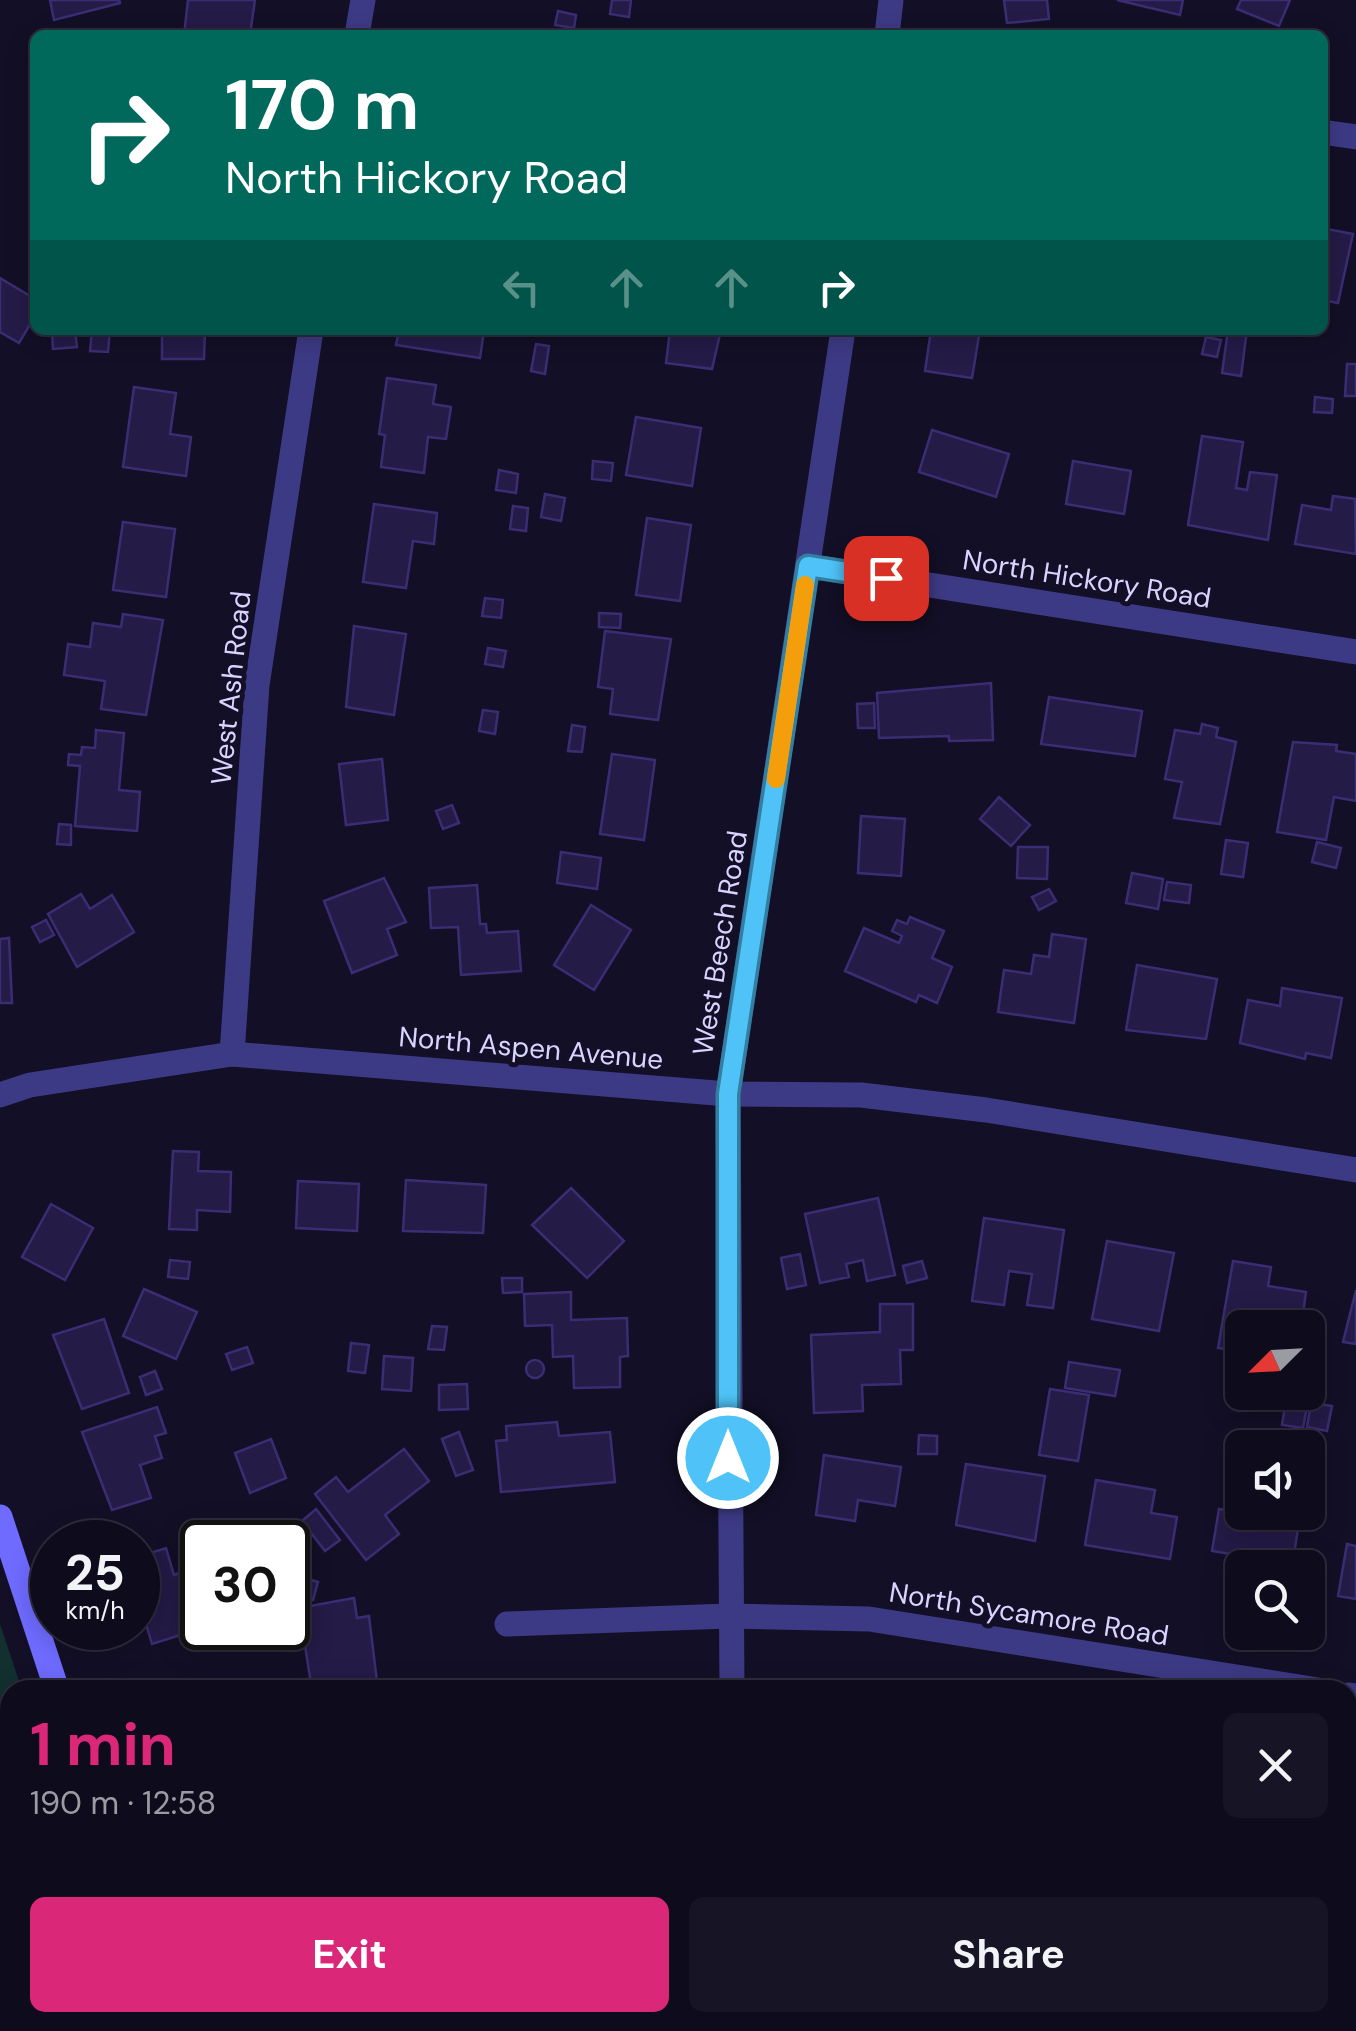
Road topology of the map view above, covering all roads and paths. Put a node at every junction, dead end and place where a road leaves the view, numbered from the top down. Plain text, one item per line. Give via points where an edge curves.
1 (363, 0) edge
2 (891, 0) edge
3 (359, 30) edge
4 (887, 30) edge
5 (1328, 133) edge
6 (1356, 137) edge
7 (310, 335) edge
8 (842, 335) edge
9 (808, 566) junction
10 (1356, 652) edge
11 (232, 1054) junction
12 (728, 1094) junction
13 (0, 1095) edge
14 (1356, 1170) edge
15 (0, 1517) edge
16 (728, 1616) junction
17 (507, 1624) dead end
18 (54, 1680) edge
19 (731, 1680) edge
20 (1255, 1680) edge

1 - 3 street
2 - 4 street
5 - 6 street
7 - 11 street, West Ash Road via 257,686
8 - 9 street, West Beech Road
9 - 10 street, North Hickory Road
9 - 12 street, West Beech Road
11 - 12 street, North Aspen Avenue
11 - 13 street, North Aspen Avenue via 30,1084
12 - 14 street, North Aspen Avenue via 915,1101
12 - 16 street, West Beech Road
15 - 18 main road
16 - 17 street, North Sycamore Road
16 - 19 street, West Beech Road
16 - 20 street, North Sycamore Road via 869,1619

